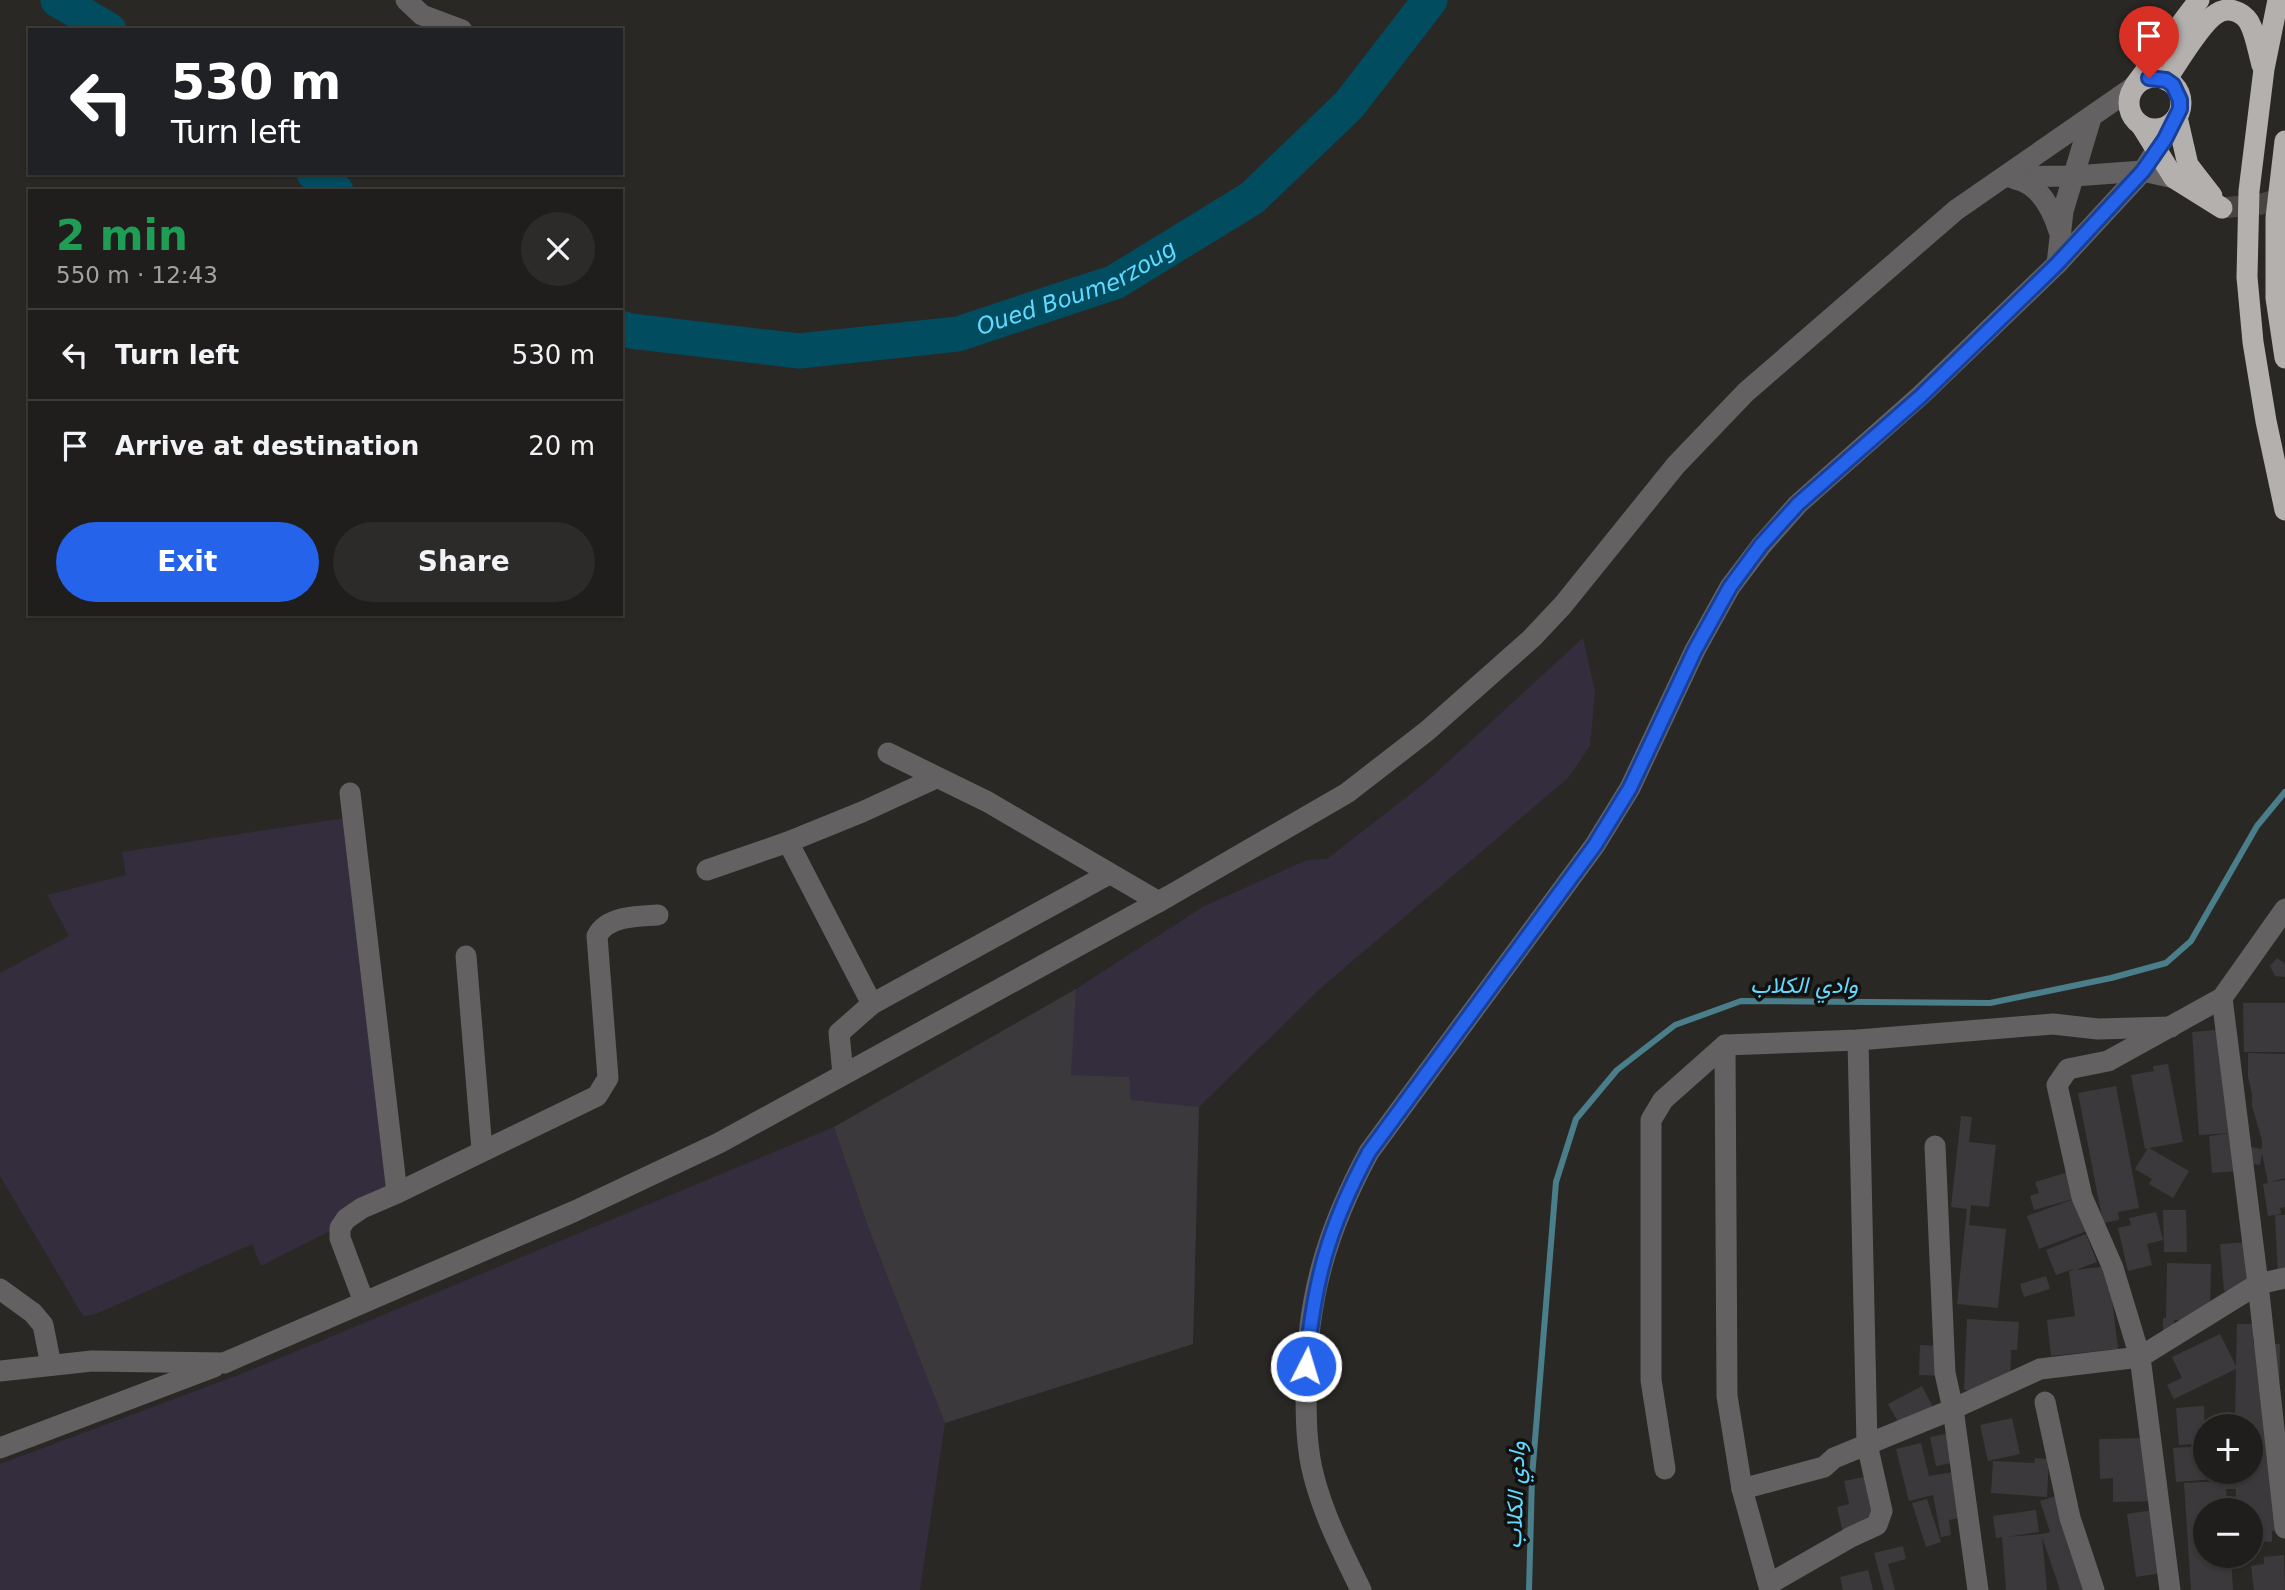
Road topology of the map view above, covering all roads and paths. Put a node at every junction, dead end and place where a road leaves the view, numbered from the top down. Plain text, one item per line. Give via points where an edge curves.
1 (406, 0) edge
2 (2199, 0) edge
3 (2278, 0) edge
4 (457, 28) edge
5 (2264, 69) junction
6 (2166, 80) junction
7 (2135, 86) junction
8 (2177, 117) junction
9 (2091, 118) junction
10 (2141, 125) junction
11 (2285, 141) edge
12 (2157, 151) junction
13 (2143, 171) junction
14 (2074, 176) junction
15 (2006, 177) junction
16 (2174, 178) junction
17 (2061, 236) junction
18 (2057, 264) junction
19 (2285, 358) edge
20 (2285, 510) edge
21 (888, 753) dead end
22 (936, 778) junction
23 (350, 793) dead end
24 (788, 842) junction
25 (707, 870) dead end
26 (1109, 874) junction
27 (1159, 902) junction
28 (2285, 909) edge
29 (658, 915) dead end
30 (466, 956) dead end
31 (2222, 998) junction
32 (872, 1004) junction
33 (2171, 1027) junction
34 (1858, 1040) junction
35 (1725, 1045) junction
36 (843, 1074) junction
37 (1936, 1146) dead end
38 (482, 1150) junction
39 (397, 1193) junction
40 (2285, 1278) edge
41 (2258, 1284) junction
42 (0, 1289) edge
43 (364, 1302) junction
44 (2140, 1357) junction
45 (224, 1363) junction
46 (51, 1366) junction
47 (0, 1371) edge
48 (2045, 1402) dead end
49 (1953, 1409) junction
50 (1867, 1444) junction
51 (0, 1448) edge
52 (1665, 1469) dead end
53 (1742, 1489) junction
54 (2285, 1528) edge
55 (1770, 1587) edge
56 (1361, 1590) edge
57 (1978, 1590) edge
58 (2094, 1590) edge
59 (2170, 1590) edge

1 - 4 street via 422,15
2 - 7 highway
3 - 5 highway
5 - 6 highway via 2249,22 2239,12 2226,10 2209,20
5 - 20 highway via 2249,191 2247,277 2253,342
6 - 7 highway via 2149,78
6 - 8 highway via 2180,100
7 - 9 street
7 - 10 highway via 2128,103
8 - 10 highway via 2157,129
8 - 12 street
8 - 16 highway via 2188,165 2222,208
9 - 14 street
9 - 15 street
10 - 12 highway
11 - 19 highway via 2276,218 2276,298
12 - 13 street
12 - 16 highway
13 - 14 street
13 - 16 street
13 - 18 street
14 - 15 street
14 - 17 street
15 - 17 street via 2022,180 2039,192 2052,209
15 - 27 street via 1956,210 1745,393 1676,465 1563,606 1427,731 1347,793
17 - 18 street
18 - 56 street via 1921,396 1798,504 1761,545 1730,587 1695,650 1630,788 1595,845 1369,1152 1345,1197 1319,1272 1311,1315 1307,1437 1327,1516
21 - 22 street
22 - 24 street
22 - 26 street
23 - 39 street
24 - 25 street
24 - 32 street
26 - 27 street
26 - 32 street
27 - 36 street
28 - 31 street
29 - 38 street via 610,923 597,936 608,1077 597,1096
30 - 38 street
31 - 33 street
31 - 41 street
32 - 36 street via 839,1033
33 - 34 street via 2053,1024
33 - 44 street via 2108,1061 2068,1069 2057,1085 2082,1197 2113,1268
34 - 35 street
34 - 50 street
35 - 52 street via 1663,1100 1651,1120 1651,1380
35 - 53 street via 1727,1396
36 - 43 street via 719,1143
37 - 49 street via 1945,1373
38 - 39 street
39 - 43 street via 362,1208 340,1228
40 - 41 street
41 - 44 street
41 - 54 street
42 - 46 street via 43,1325
43 - 45 street
44 - 49 street via 2040,1369
44 - 59 street
45 - 46 street via 92,1361
45 - 51 street
46 - 47 street
48 - 58 street via 2070,1518
49 - 50 street
49 - 57 street
50 - 53 street via 1824,1467
50 - 55 street via 1882,1511 1877,1525
53 - 55 street

